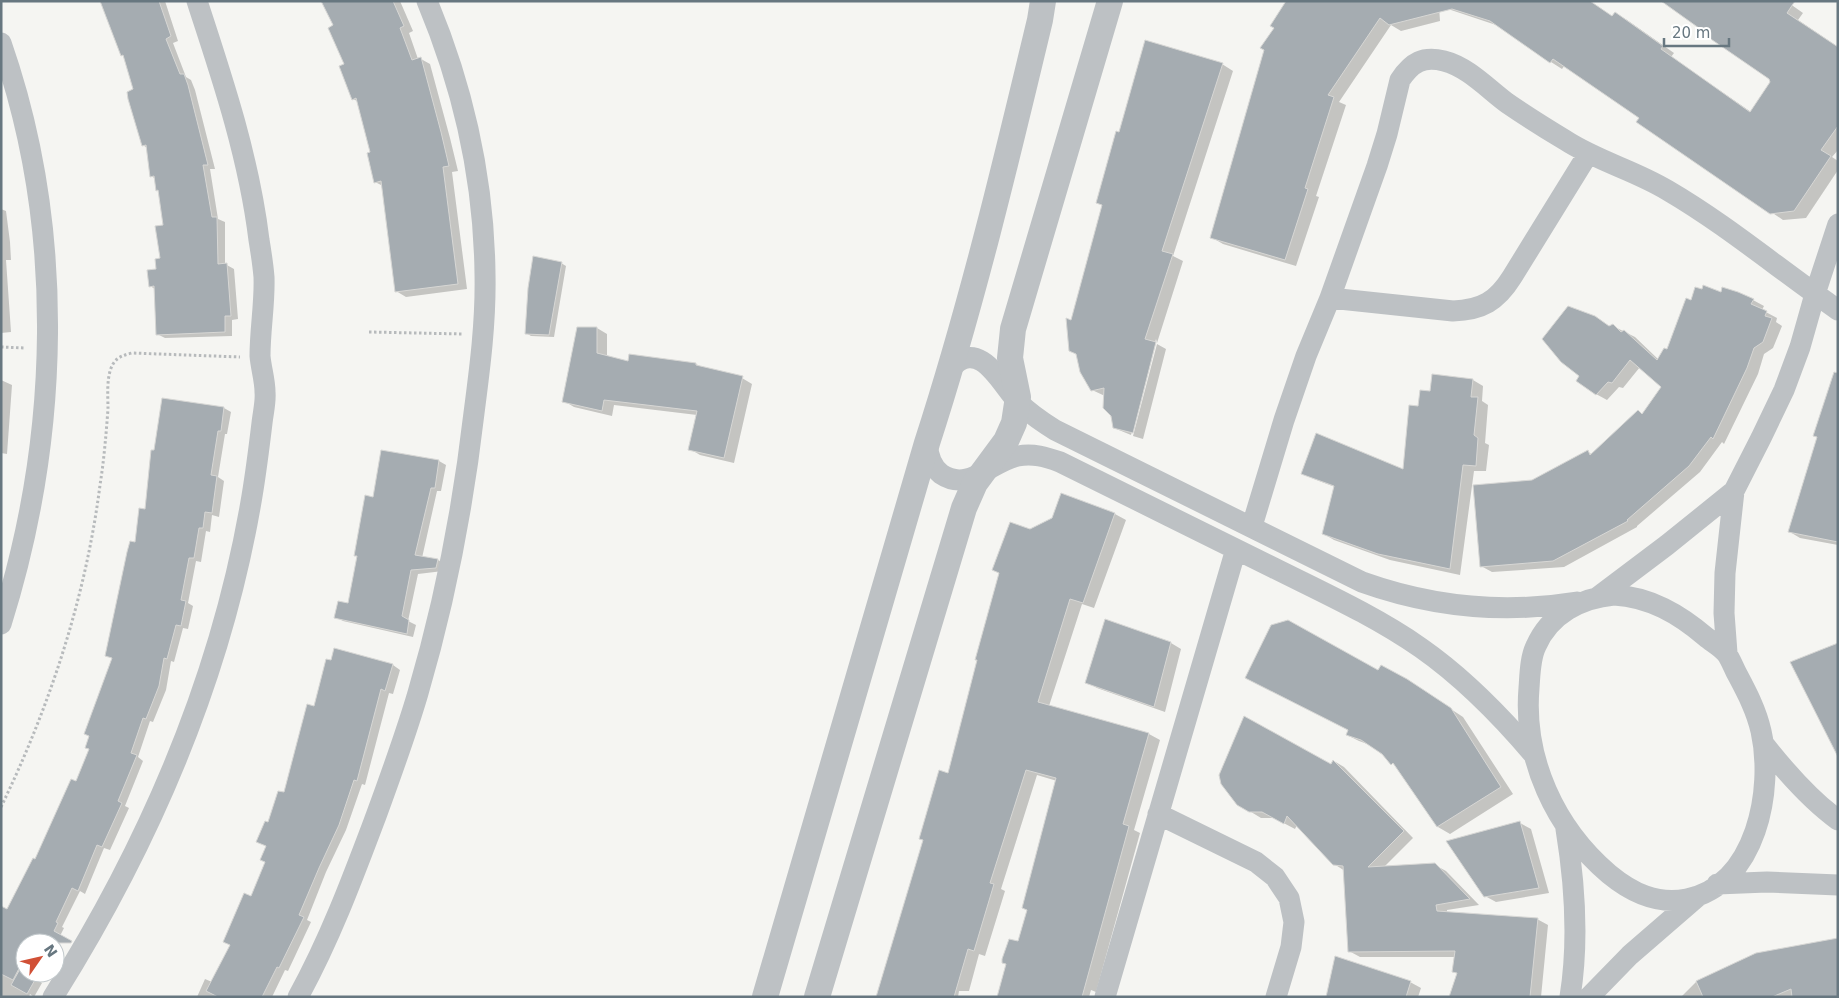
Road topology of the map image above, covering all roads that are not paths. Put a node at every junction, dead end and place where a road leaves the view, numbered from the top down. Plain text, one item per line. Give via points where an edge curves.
1 (196, 1) edge
2 (427, 1) edge
3 (1043, 1) edge
4 (1110, 1) edge
5 (1, 43) edge
6 (1588, 154) junction
7 (1838, 224) edge
8 (1814, 294) junction
9 (1330, 298) junction
10 (1838, 310) edge
11 (952, 367) junction
12 (1018, 401) junction
13 (927, 443) junction
14 (983, 472) junction
15 (1734, 490) junction
16 (1252, 526) junction
17 (1236, 549) junction
18 (1590, 599) junction
19 (1, 624) edge
20 (1727, 653) junction
21 (1762, 743) junction
22 (1534, 755) junction
23 (1158, 814) junction
24 (1838, 820) edge
25 (1565, 826) junction
26 (1838, 885) edge
27 (1709, 889) junction
28 (52, 997) edge
29 (298, 997) edge
30 (765, 997) edge
31 (817, 997) edge
32 (1105, 997) edge
33 (1276, 997) edge
34 (1570, 997) edge
35 (1589, 997) edge

1 - 28 street via 231,106 257,219 264,277 260,358 265,393 258,459 235,581 215,654 159,803 114,892
2 - 29 street via 460,93 473,152 482,222 484,335 469,457 448,576 399,752 356,870
3 - 11 street via 1012,141
4 - 12 street via 1014,329 1010,358
5 - 19 street via 26,129 39,195 47,303 39,461 13,586
6 - 8 street via 1672,192 1713,218
6 - 9 street via 1505,289 1494,300 1468,310 1453,311
6 - 9 street via 1508,104 1458,66 1433,59 1419,60 1400,80 1382,150
7 - 8 street
8 - 10 street
8 - 15 street via 1784,390
9 - 16 street via 1284,420
11 - 12 street via 964,358 980,359
11 - 13 street
12 - 14 street via 1011,432
12 - 16 street via 1055,430
13 - 14 street via 931,463 945,477 965,480
13 - 30 street
14 - 17 street via 1020,456 1047,457
14 - 31 street via 964,508
15 - 18 street via 1667,545
15 - 20 street via 1724,573
16 - 18 street via 1362,582 1441,604 1537,607
17 - 22 street via 1355,608 1422,648 1482,698
17 - 23 street
18 - 20 street via 1626,596 1654,603 1691,624
18 - 22 street via 1554,620 1535,647 1528,701
20 - 21 street via 1755,710
21 - 24 street via 1812,799
21 - 27 street via 1765,775 1759,818 1743,859
22 - 25 street via 1549,796
23 - 32 street
23 - 33 street via 1256,862 1275,877 1289,898 1294,922 1291,947
25 - 27 street via 1599,866 1631,891 1659,900 1681,900
25 - 34 street via 1575,924
26 - 27 street via 1767,882
27 - 35 street via 1630,955

